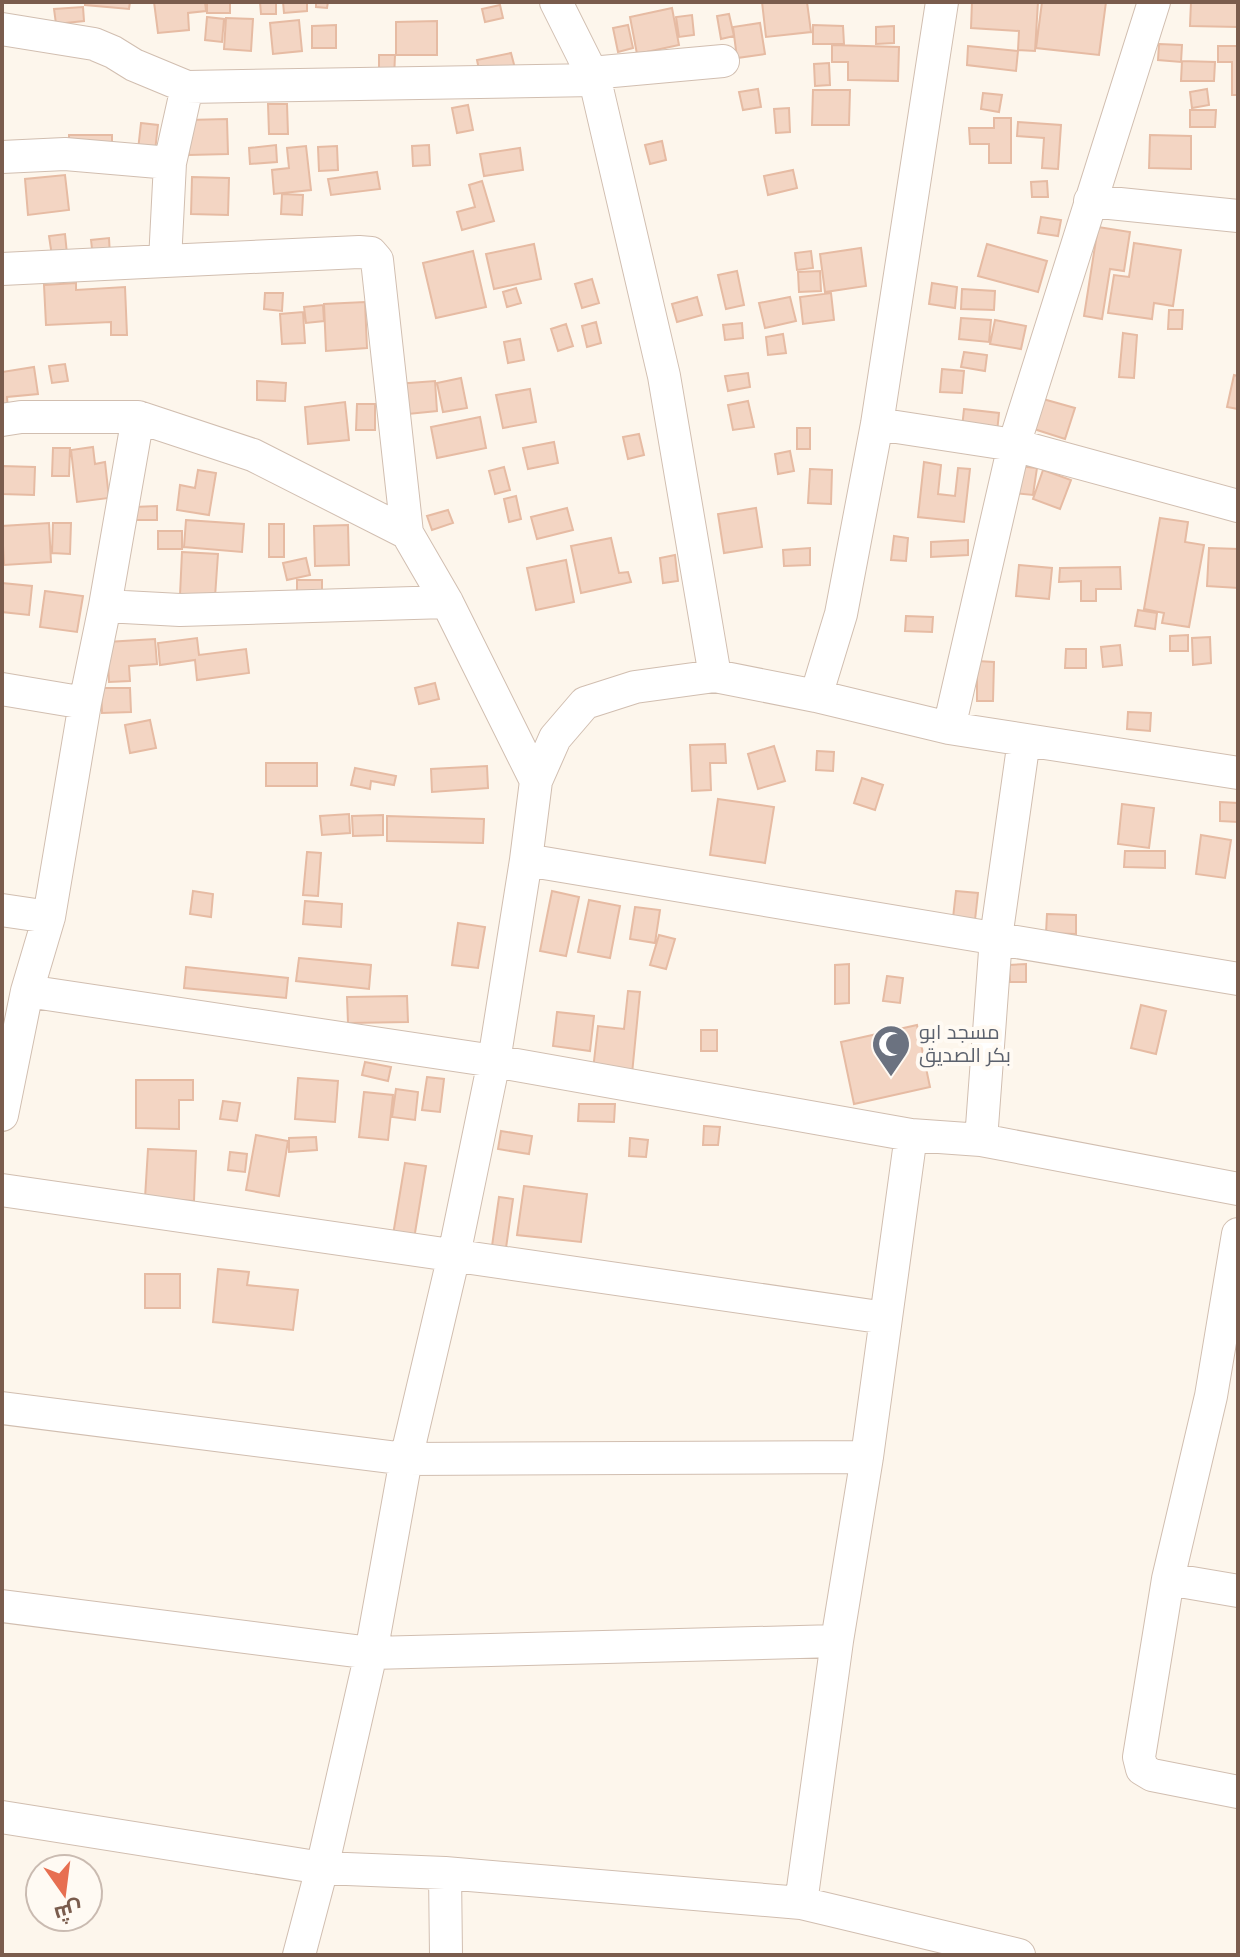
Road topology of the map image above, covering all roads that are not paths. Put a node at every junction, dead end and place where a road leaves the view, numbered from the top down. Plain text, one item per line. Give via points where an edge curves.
1 (556, 2) edge
2 (942, 2) edge
3 (1154, 2) edge
4 (2, 29) edge
5 (723, 61) dead end
6 (593, 76) junction
7 (187, 87) junction
8 (2, 157) edge
9 (170, 163) junction
10 (1090, 201) junction
11 (1238, 216) edge
12 (165, 261) junction
13 (2, 269) edge
14 (138, 417) junction
15 (2, 420) edge
16 (877, 424) junction
17 (1014, 445) junction
18 (1238, 506) edge
19 (407, 533) junction
20 (447, 602) junction
21 (105, 606) junction
22 (715, 676) junction
23 (2, 689) edge
24 (816, 696) junction
25 (85, 703) junction
26 (949, 728) junction
27 (1024, 740) junction
28 (1238, 773) edge
29 (536, 781) junction
30 (526, 860) junction
31 (2, 910) edge
32 (49, 917) junction
33 (996, 938) junction
34 (1238, 979) edge
35 (27, 991) junction
36 (494, 1061) junction
37 (2, 1115) edge
38 (911, 1135) junction
39 (981, 1140) junction
40 (1238, 1189) edge
41 (2, 1190) edge
42 (1238, 1234) edge
43 (454, 1255) junction
44 (886, 1318) junction
45 (1224, 1398) edge
46 (2, 1408) edge
47 (867, 1457) junction
48 (406, 1459) junction
49 (1168, 1579) junction
50 (1238, 1591) edge
51 (2, 1606) edge
52 (837, 1641) junction
53 (371, 1653) junction
54 (1238, 1792) edge
55 (2, 1817) edge
56 (322, 1868) junction
57 (445, 1873) junction
58 (801, 1903) junction
59 (299, 1955) edge
60 (446, 1955) edge
61 (1019, 1955) edge

1 - 6 street
2 - 16 street
3 - 10 street
4 - 7 street via 94,44
5 - 6 street
6 - 7 street
6 - 22 street via 664,376
7 - 9 street
8 - 9 street via 65,154
9 - 12 street
10 - 11 street
10 - 17 street
12 - 13 street
12 - 19 street via 371,253 377,260
14 - 15 street
14 - 19 street via 253,455
14 - 21 street
16 - 17 street
16 - 24 street via 841,614
17 - 18 street
17 - 26 street
19 - 20 street
20 - 21 street via 180,610
20 - 29 street
21 - 25 street
22 - 24 street
22 - 29 street via 635,687 585,703 555,738
23 - 25 street
24 - 26 street
25 - 32 street
26 - 27 street
27 - 28 street
27 - 33 street
29 - 30 street
30 - 33 street
30 - 36 street
31 - 32 street
32 - 35 street
33 - 34 street
33 - 39 street
35 - 36 street
35 - 37 street
36 - 38 street
36 - 43 street
38 - 39 street
38 - 44 street
39 - 40 street
41 - 43 street
42 - 45 street
43 - 44 street
43 - 48 street
44 - 47 street
45 - 49 street
46 - 48 street
47 - 48 street
47 - 52 street
48 - 53 street
49 - 50 street
49 - 54 street via 1139,1757 1142,1769
51 - 53 street
52 - 53 street
52 - 58 street
53 - 56 street
55 - 56 street
56 - 57 street
56 - 59 street
57 - 58 street
57 - 60 street
58 - 61 street

